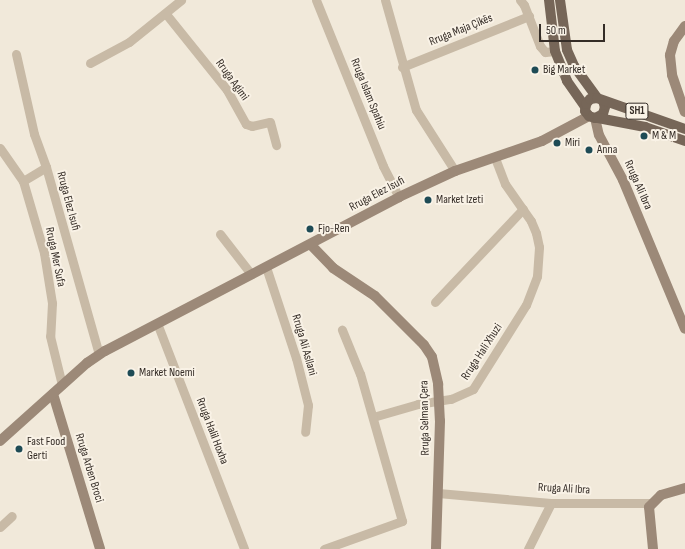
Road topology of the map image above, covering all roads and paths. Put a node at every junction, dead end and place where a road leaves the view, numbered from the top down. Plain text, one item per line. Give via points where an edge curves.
1 (181, 0) edge
2 (316, 0) edge
3 (385, 0) edge
4 (520, 0) edge
5 (549, 0) edge
6 (560, 0) edge
7 (166, 14) junction
8 (528, 16) junction
9 (685, 26) edge
10 (555, 51) junction
11 (16, 54) dead end
12 (90, 63) dead end
13 (402, 67) junction
14 (600, 99) junction
15 (685, 112) edge
16 (592, 115) junction
17 (680, 127) edge
18 (685, 141) edge
19 (276, 145) dead end
20 (0, 148) edge
21 (495, 158) junction
22 (46, 167) junction
23 (455, 171) junction
24 (23, 181) junction
25 (399, 197) junction
26 (523, 209) junction
27 (220, 234) dead end
28 (311, 245) junction
29 (266, 267) junction
30 (251, 274) junction
31 (435, 302) dead end
32 (157, 323) junction
33 (685, 329) edge
34 (342, 330) dead end
35 (99, 354) junction
36 (62, 385) junction
37 (53, 394) junction
38 (439, 401) junction
39 (373, 417) junction
40 (305, 432) dead end
41 (0, 441) edge
42 (685, 488) edge
43 (438, 493) junction
44 (551, 503) junction
45 (652, 503) junction
46 (12, 516) dead end
47 (0, 527) edge
48 (100, 549) edge
49 (244, 549) edge
50 (324, 549) edge
51 (436, 549) edge
52 (528, 549) edge
53 (653, 549) edge

1 - 7 street
2 - 25 street, Rruga Islam Spahiu via 383,166
3 - 13 street
4 - 8 street
5 - 10 main road
6 - 14 main road via 564,40 574,66
7 - 12 street via 129,42
7 - 19 street, Rruga Agimi via 227,90 246,124 252,126 270,122
8 - 10 street via 544,52
8 - 13 street, Rruga Maja Çikës
9 - 15 street via 674,41 670,55 672,75
10 - 16 main road via 575,96
11 - 22 street, Rruga Elez Isufi via 34,134
13 - 23 street via 416,110
14 - 16 main road via 590,99
14 - 16 main road via 605,111
14 - 17 main road, SH1
15 - 17 street
16 - 18 main road, SH1 via 645,127
16 - 21 street, Rruga Elez Isufi via 542,141
16 - 33 street, Rruga Ali Ibra via 599,135 624,180
20 - 24 street, Rruga Mer Sufa
21 - 23 street, Rruga Elez Isufi
21 - 26 street, Rruga Hali Xhuzi via 505,184
22 - 24 street
22 - 35 street, Rruga Elez Isufi via 86,316
23 - 25 street, Rruga Elez Isufi
24 - 36 street, Rruga Mer Sufa via 49,277 52,303 50,336
25 - 28 street, Rruga Elez Isufi
26 - 31 street
26 - 38 street, Rruga Hali Xhuzi via 536,233 539,247 537,276 526,305 473,389
27 - 30 street
28 - 29 street, Rruga Elez Isufi
28 - 38 street, Rruga Selman Çera via 333,268 375,296 424,345 436,369
29 - 30 street, Rruga Elez Isufi
29 - 40 street, Rruga Ali Asllani via 296,358 308,405
30 - 32 street, Rruga Elez Isufi
32 - 35 street, Rruga Elez Isufi
32 - 49 street, Rruga Halil Hoxha
34 - 39 street via 360,374
35 - 36 street, Rruga Elez Isufi
36 - 37 street, Rruga Elez Isufi
37 - 41 street, Rruga Elez Isufi
37 - 48 street, Rruga Arben Broci
38 - 39 street, Rruga Hali Xhuzi via 418,404
38 - 43 street, Rruga Selman Çera
39 - 50 street via 402,520
42 - 45 street, Rruga Ali Ibra via 661,496
43 - 44 street, Rruga Ali Ibra
43 - 51 street, Rruga Selman Çera
44 - 45 street, Rruga Ali Ibra
44 - 52 street
45 - 53 street via 648,511
46 - 47 street

